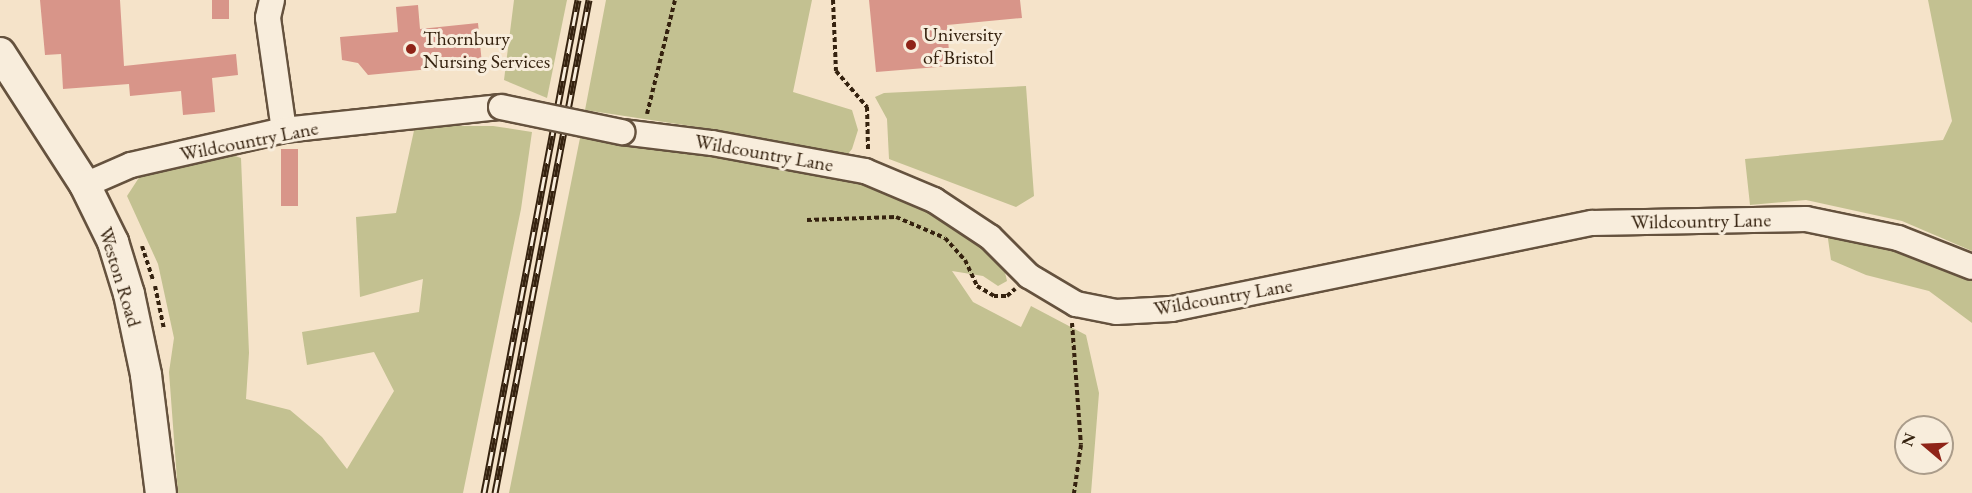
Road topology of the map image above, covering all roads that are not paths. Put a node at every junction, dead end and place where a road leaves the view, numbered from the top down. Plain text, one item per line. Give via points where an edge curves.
1 (272, 0) edge
2 (1, 58) edge
3 (284, 130) junction
4 (85, 185) junction
5 (1972, 267) edge
6 (161, 493) edge

1 - 3 street via 268,18
2 - 4 street, Weston Road
3 - 4 street, Wildcountry Lane via 131,165
3 - 5 street, Wildcountry Lane, bridge via 501,107 632,134 712,143 865,171 934,200 990,237 1029,276 1076,304 1116,312 1172,309 1592,223 1806,219 1898,238
4 - 6 street, Weston Road via 112,242 129,294 147,375

